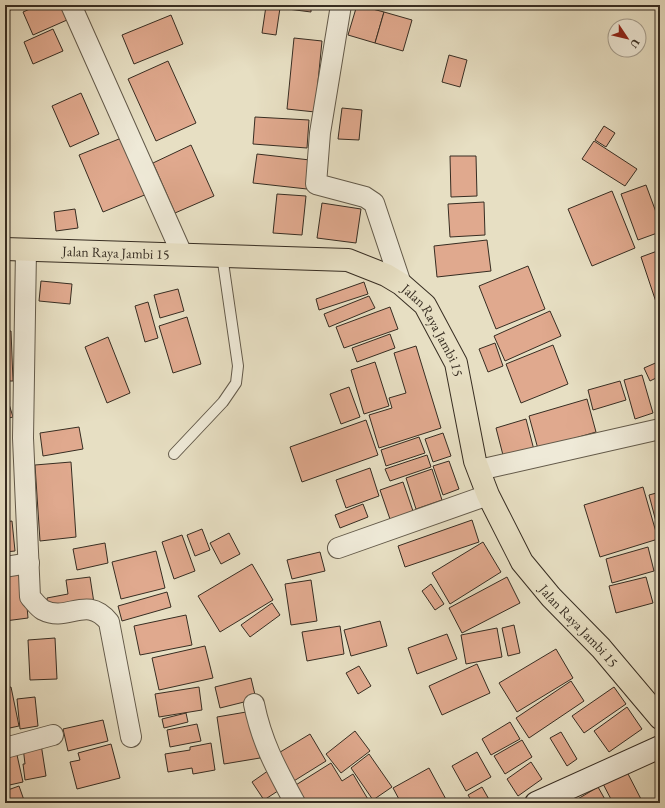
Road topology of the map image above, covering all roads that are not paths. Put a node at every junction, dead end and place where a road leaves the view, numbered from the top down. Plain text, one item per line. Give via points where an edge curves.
1 (71, 5) edge
2 (341, 5) edge
3 (15, 250) edge
4 (182, 254) junction
5 (222, 255) junction
6 (401, 284) junction
7 (660, 429) edge
8 (174, 454) dead end
9 (478, 470) junction
10 (488, 495) junction
11 (338, 548) dead end
12 (29, 563) junction
13 (5, 567) edge
14 (254, 704) dead end
15 (660, 718) edge
16 (53, 735) dead end
17 (131, 737) dead end
18 (660, 747) edge
19 (5, 748) edge
20 (296, 803) edge
21 (536, 803) edge

1 - 4 street
2 - 6 street via 320,133 316,184 365,197 374,204
3 - 4 highway, Jalan Raya Jambi 15
3 - 12 street
4 - 5 highway, Jalan Raya Jambi 15
5 - 6 highway, Jalan Raya Jambi 15 via 348,260 386,275
5 - 8 lane via 238,366 236,383 223,402
6 - 9 highway, Jalan Raya Jambi 15 via 425,305 456,363
7 - 9 street
9 - 10 highway, Jalan Raya Jambi 15
10 - 11 street
10 - 15 highway, Jalan Raya Jambi 15 via 522,562 551,597 601,648
12 - 13 street
12 - 17 street via 30,597 42,609 55,613 97,610 109,622
14 - 20 street via 259,730 269,754
16 - 19 street
18 - 21 street

